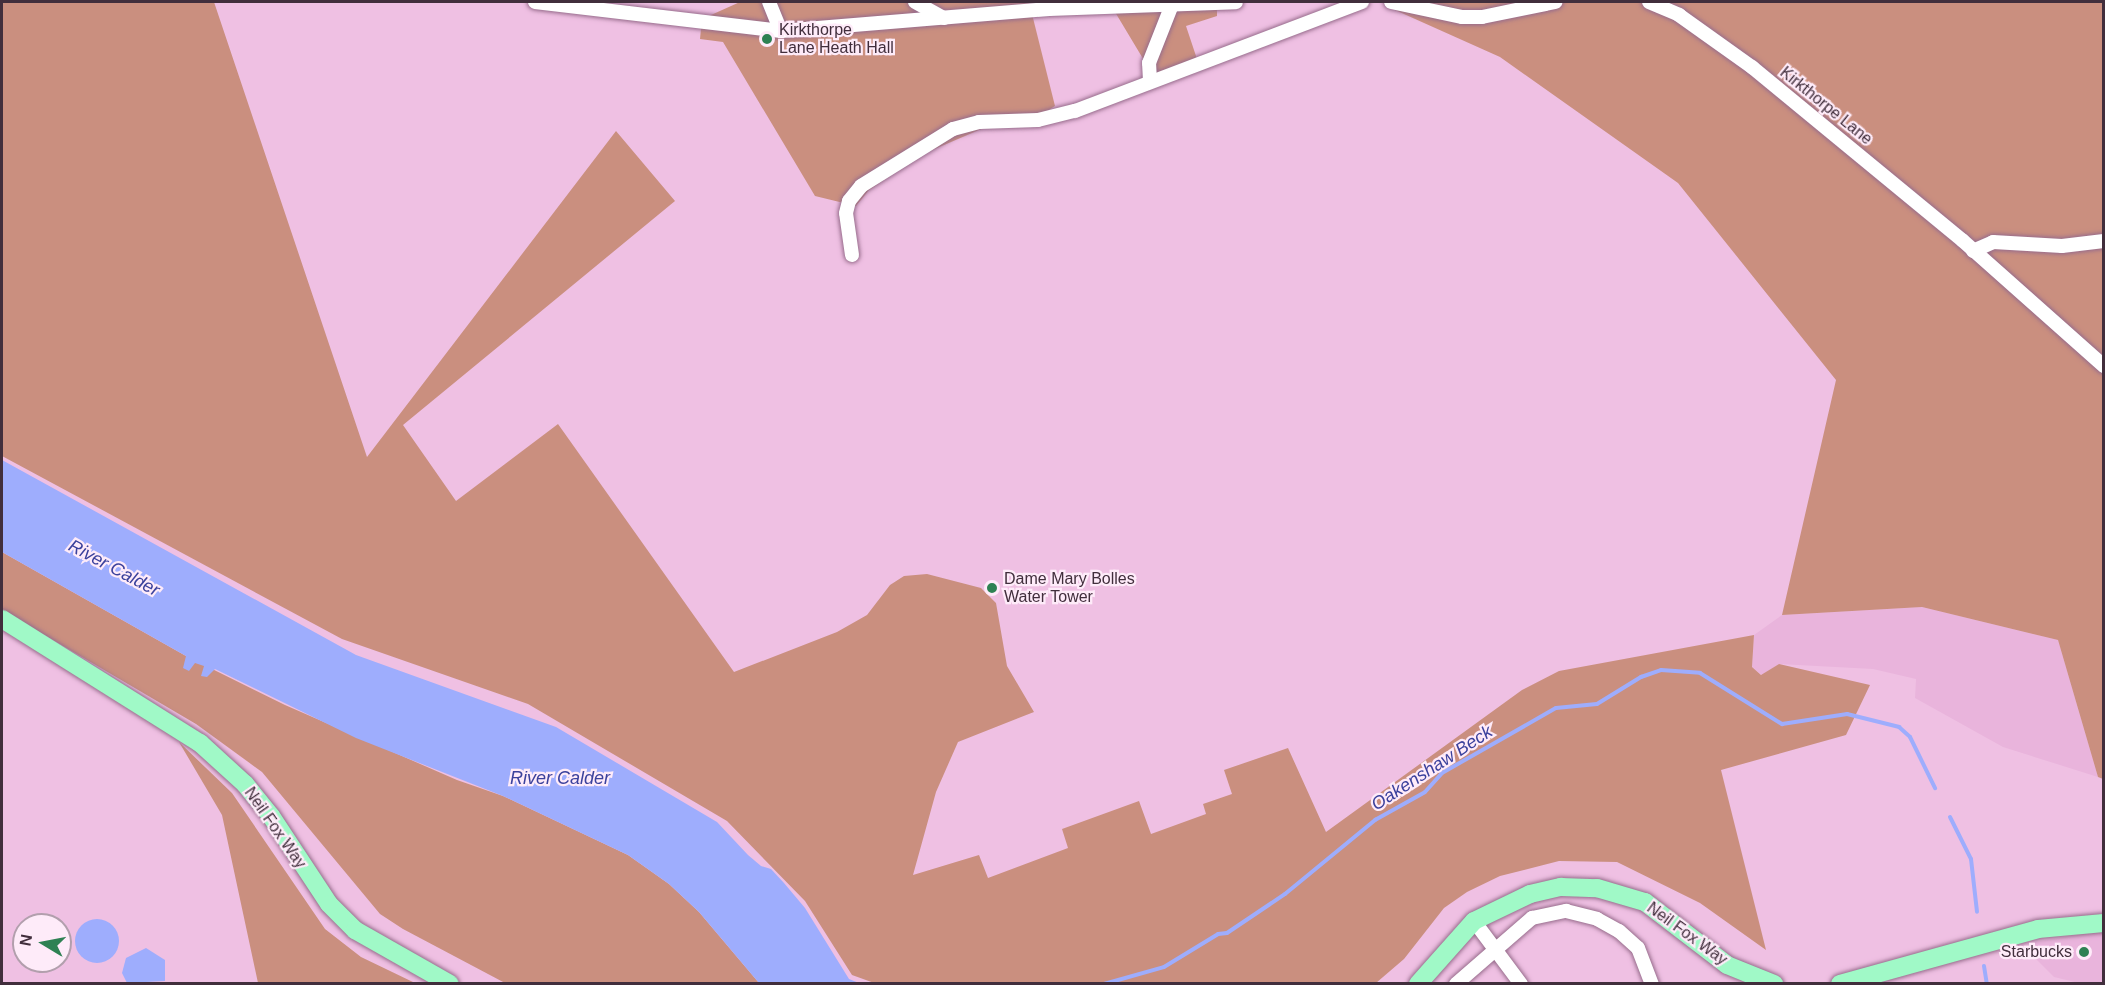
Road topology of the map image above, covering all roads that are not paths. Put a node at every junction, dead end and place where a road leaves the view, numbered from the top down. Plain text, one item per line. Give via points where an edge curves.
1 (535, 2) edge
2 (769, 2) edge
3 (915, 2) edge
4 (1236, 2) edge
5 (1362, 2) edge
6 (1393, 2) edge
7 (1555, 2) edge
8 (1649, 2) edge
9 (1173, 3) edge
10 (944, 18) junction
11 (781, 31) junction
12 (1150, 81) junction
13 (2103, 241) edge
14 (1973, 250) junction
15 (852, 255) dead end
16 (2103, 366) edge
17 (2, 620) edge
18 (1474, 921) junction
19 (2103, 923) edge
20 (1494, 947) junction
21 (450, 984) edge
22 (1418, 984) edge
23 (1456, 984) edge
24 (1521, 984) edge
25 (1652, 984) edge
26 (1774, 984) edge
27 (1840, 984) edge

1 - 11 street
2 - 11 street
3 - 10 street
4 - 9 street
5 - 12 street
6 - 7 street via 1482,17
8 - 14 street, Kirkthorpe Lane via 1679,15 1752,67
9 - 10 street
9 - 12 street via 1149,63
10 - 11 street
12 - 15 street via 1075,111 1038,120 965,125 926,144 861,186 849,201 846,213
13 - 14 street via 2062,246 1993,242
14 - 16 street, Kirkthorpe Lane
17 - 21 main road, Neil Fox Way via 200,743 271,816 329,904 354,930
18 - 20 street
18 - 22 main road, Neil Fox Way
18 - 26 main road, Neil Fox Way via 1537,891 1597,888 1645,903 1727,964
19 - 27 main road via 2038,929
20 - 23 street
20 - 24 street
20 - 25 street via 1532,918 1566,911 1597,919 1619,931 1638,948

